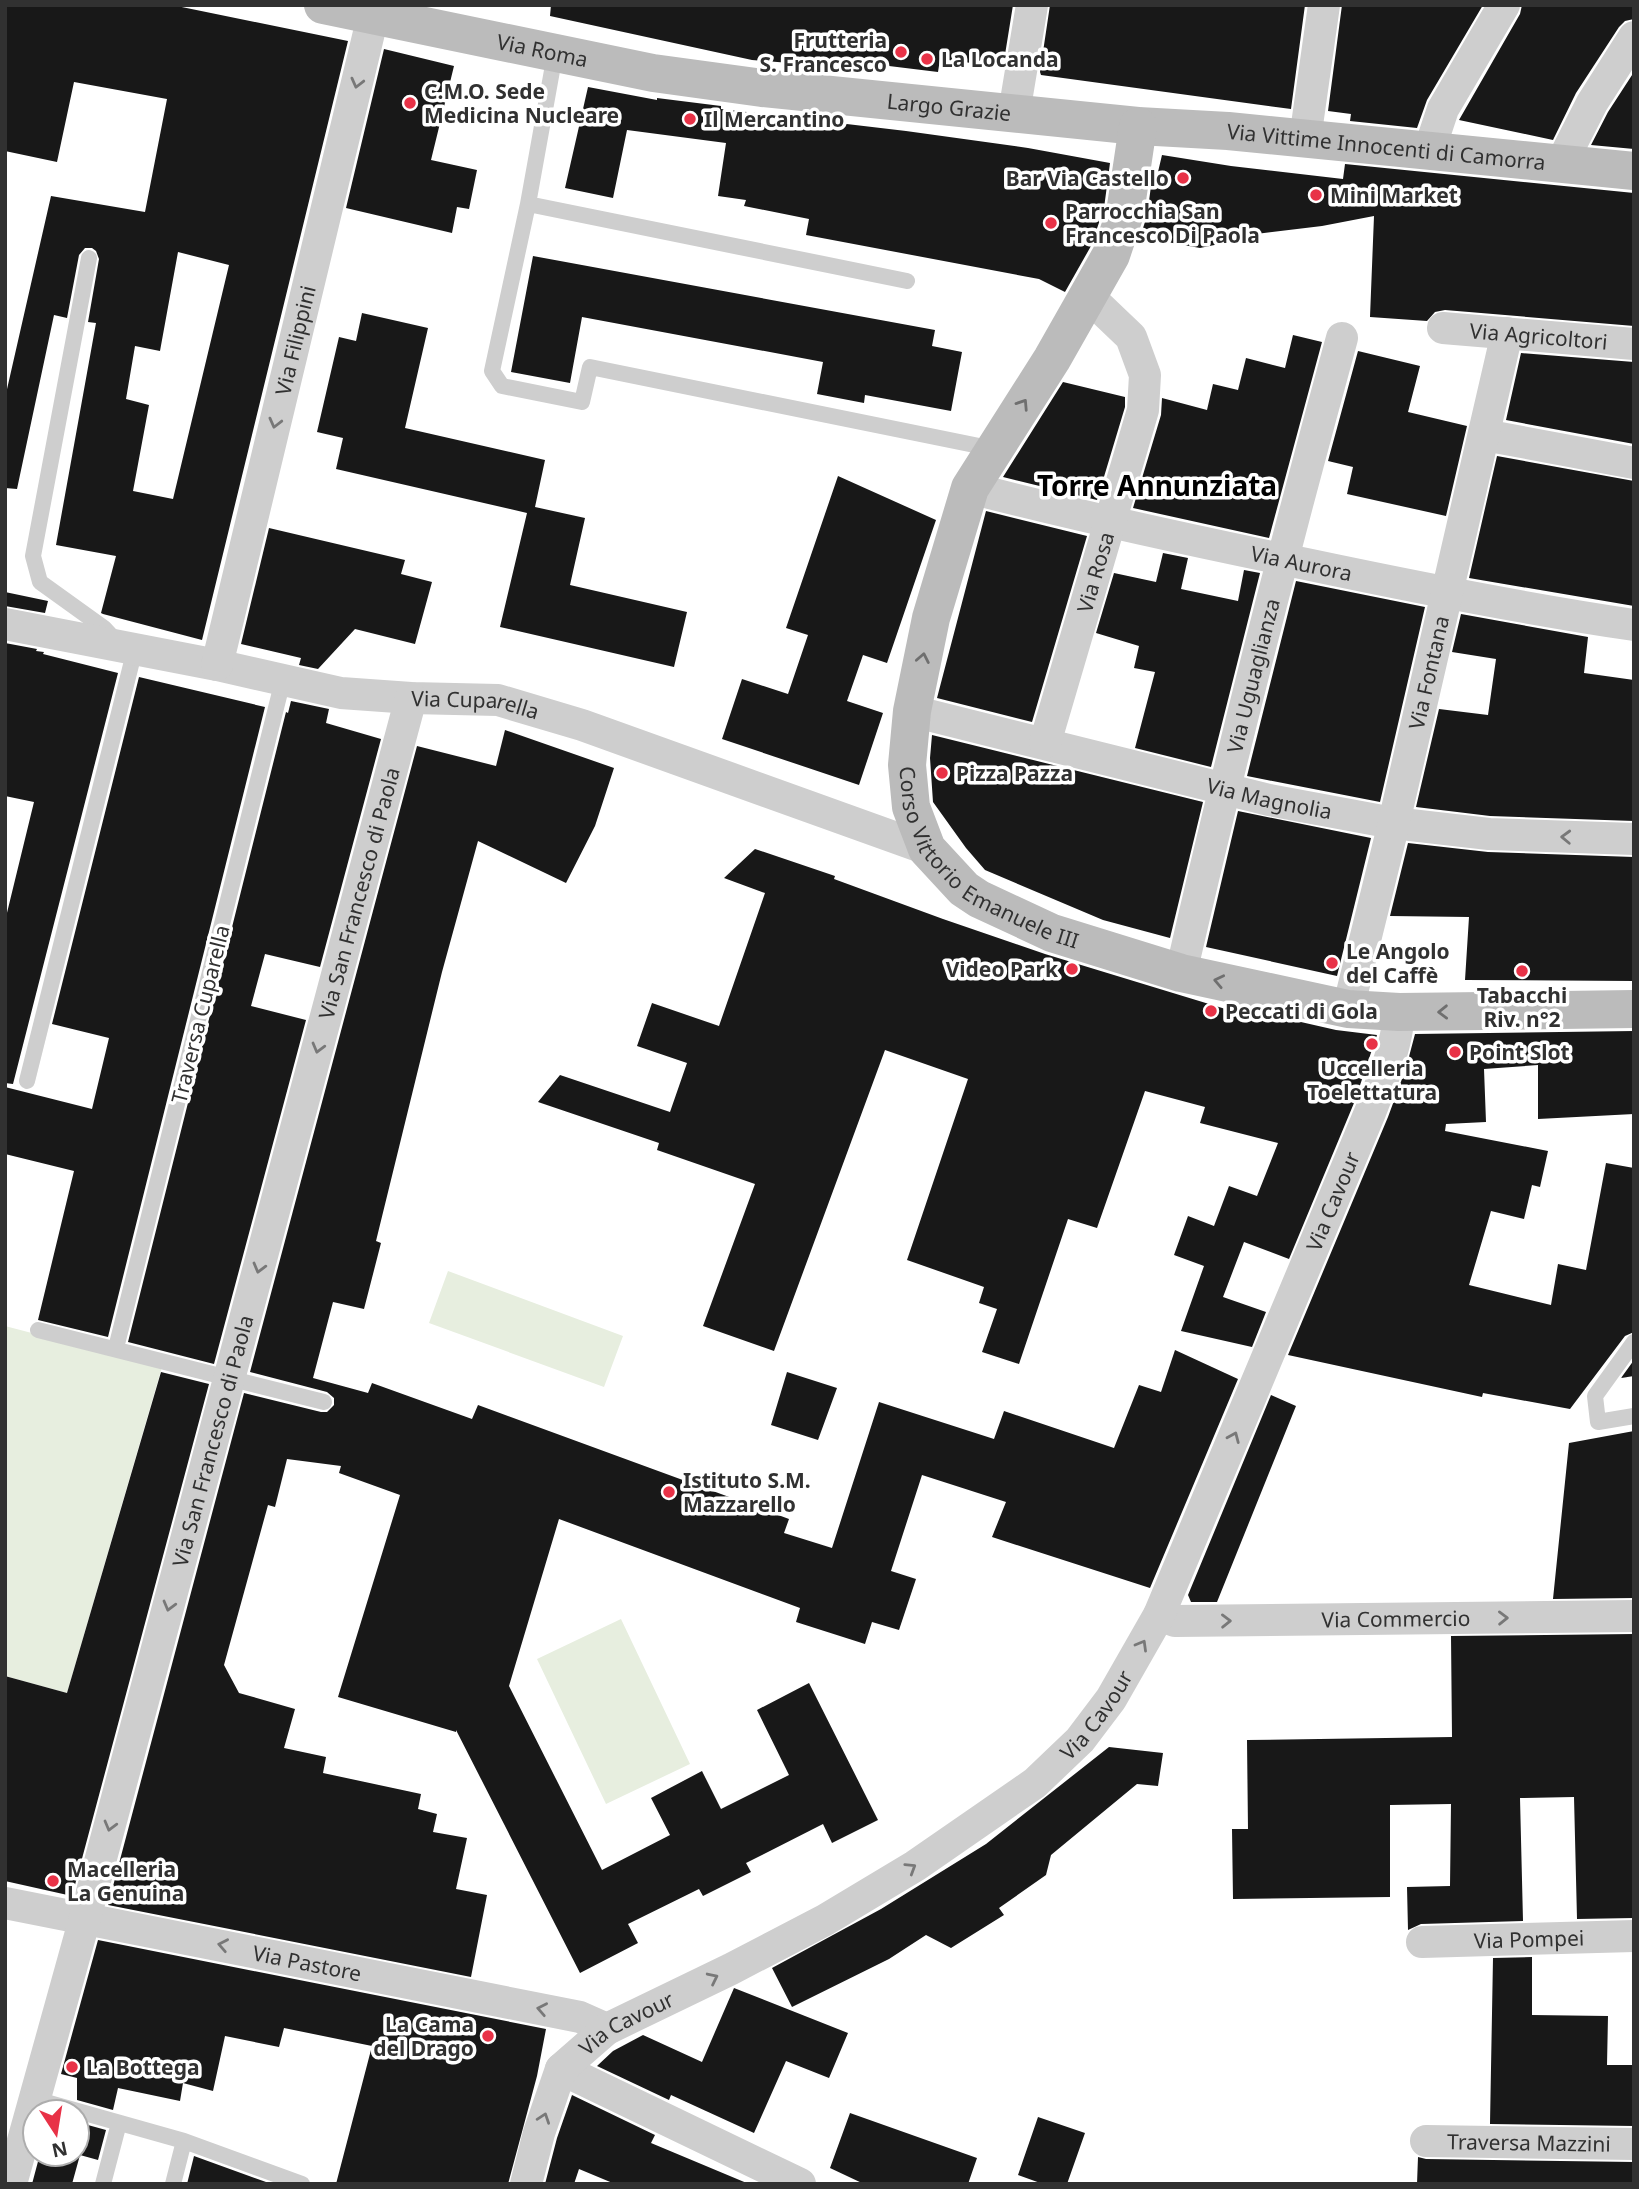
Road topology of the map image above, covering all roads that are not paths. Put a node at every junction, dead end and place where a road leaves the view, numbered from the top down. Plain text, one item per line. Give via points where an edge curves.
1 (323, 5) edge
2 (1032, 5) edge
3 (1324, 5) edge
4 (1504, 5) edge
5 (373, 16) junction
6 (1634, 37) edge
7 (555, 54) junction
8 (762, 88) joint
9 (1014, 113) junction
10 (1138, 126) junction
11 (1305, 139) junction
12 (1429, 152) junction
13 (1561, 164) junction
14 (1634, 171) edge
15 (528, 204) junction
16 (89, 258) dead end
17 (906, 281) dead end
18 (1087, 295) junction
19 (1443, 328) dead end
20 (1507, 333) junction
21 (1342, 338) dead end
22 (1634, 344) edge
23 (1484, 435) junction
24 (994, 449) junction
25 (1634, 463) edge
26 (970, 488) junction
27 (1108, 523) junction
28 (1281, 559) junction
29 (1447, 593) junction
30 (5, 624) edge
31 (1634, 625) edge
32 (128, 648) junction
33 (217, 664) junction
34 (283, 680) junction
35 (411, 698) junction
36 (912, 711) junction
37 (1045, 743) junction
38 (1223, 789) junction
39 (1393, 823) junction
40 (1634, 839) edge
41 (927, 849) junction
42 (1181, 973) junction
43 (1348, 1009) junction
44 (1634, 1009) edge
45 (1399, 1012) junction
46 (27, 1081) dead end
47 (38, 1330) dead end
48 (1634, 1342) edge
49 (116, 1348) junction
50 (230, 1377) junction
51 (324, 1402) dead end
52 (1634, 1416) edge
53 (1159, 1615) junction
54 (1634, 1616) edge
55 (5, 1903) edge
56 (85, 1917) junction
57 (1634, 1936) edge
58 (1422, 1942) dead end
59 (607, 2029) junction
60 (561, 2069) junction
61 (35, 2098) edge
62 (91, 2115) edge
63 (119, 2123) junction
64 (1426, 2140) dead end
65 (184, 2141) junction
66 (1634, 2144) edge
67 (21, 2149) edge
68 (11, 2184) edge
69 (103, 2184) edge
70 (173, 2184) edge
71 (302, 2184) edge
72 (526, 2184) edge
73 (800, 2184) edge

1 - 5 street, Via Roma
2 - 9 street
3 - 11 street
4 - 12 street via 1443,109
5 - 7 street, Via Roma
5 -> 33 street, Via Filippini
6 - 13 street via 1592,103
7 - 8 street, Via Roma
7 - 15 lane
8 - 9 street, Largo Grazie
9 - 10 street, Largo Grazie
10 - 11 street, Via Vittime Innocenti di Camorra
10 - 18 street, Corso Vittorio Emanuele III via 1125,213 1111,255
11 - 12 street, Via Vittime Innocenti di Camorra
12 - 13 street, Via Vittime Innocenti di Camorra
13 - 14 street, Via Vittime Innocenti di Camorra
15 - 17 lane
15 - 24 lane via 492,370 502,386 582,402 590,367
16 - 32 lane via 33,556 40,582
24 -> 18 street, Corso Vittorio Emanuele III
18 - 27 street, Via Rosa via 1131,337 1145,375 1143,410
19 - 20 street, Via Agricoltori
20 - 22 street, Via Agricoltori
20 - 23 street, Via Fontana
21 - 28 street, Via Uguaglianza
23 - 25 street
23 - 29 street, Via Fontana
24 - 26 street, Corso Vittorio Emanuele III
26 - 27 street, Via Aurora
36 -> 26 street, Corso Vittorio Emanuele III via 931,618
27 - 28 street, Via Aurora
27 - 37 street, Via Rosa
28 - 29 street, Via Aurora
28 - 38 street, Via Uguaglianza
29 - 31 street, Via Aurora
29 - 39 street, Via Fontana
30 - 32 street, Via Cuparella
32 - 33 street, Via Cuparella
32 - 46 lane
33 - 34 street, Via Cuparella
34 - 35 street, Via Cuparella via 341,693
34 - 49 lane, Traversa Cuparella
35 - 41 street, Via Cuparella via 498,700 582,725
35 -> 50 street, Via San Francesco di Paola
36 - 37 street, Via Magnolia
36 - 41 street, Corso Vittorio Emanuele III via 907,765 911,807
37 - 38 street, Via Magnolia
38 - 39 street, Via Magnolia
38 - 42 street, Via Uguaglianza
40 -> 39 street, Via Magnolia via 1489,834
39 - 43 street, Via Fontana
41 - 42 street, Corso Vittorio Emanuele III via 979,899 1052,933
43 -> 42 street, Corso Vittorio Emanuele III
43 - 45 street, Corso Vittorio Emanuele III
44 -> 45 street, Corso Vittorio Emanuele III
53 -> 45 street, Via Cavour via 1371,1110 1387,1068
47 - 49 lane
48 - 52 lane via 1595,1396 1598,1422
49 - 50 lane
50 - 51 lane
50 -> 56 street, Via San Francesco di Paola
53 -> 54 street, Via Commercio via 1175,1621
59 -> 53 street, Via Cavour via 825,1920 915,1866 1035,1783 1080,1740 1111,1699
55 - 56 street, Via Pastore
59 -> 56 street, Via Pastore via 580,2017
56 - 61 street, Via San Francesco di Paola
57 - 58 street, Via Pompei
59 - 60 street, Via Cavour
72 -> 60 street, Via Cavour
60 - 73 street
62 - 63 lane
63 - 65 lane
63 - 69 lane
64 - 66 street, Traversa Mazzini
65 - 70 lane
65 - 71 lane
67 - 68 street, Via San Francesco di Paola

